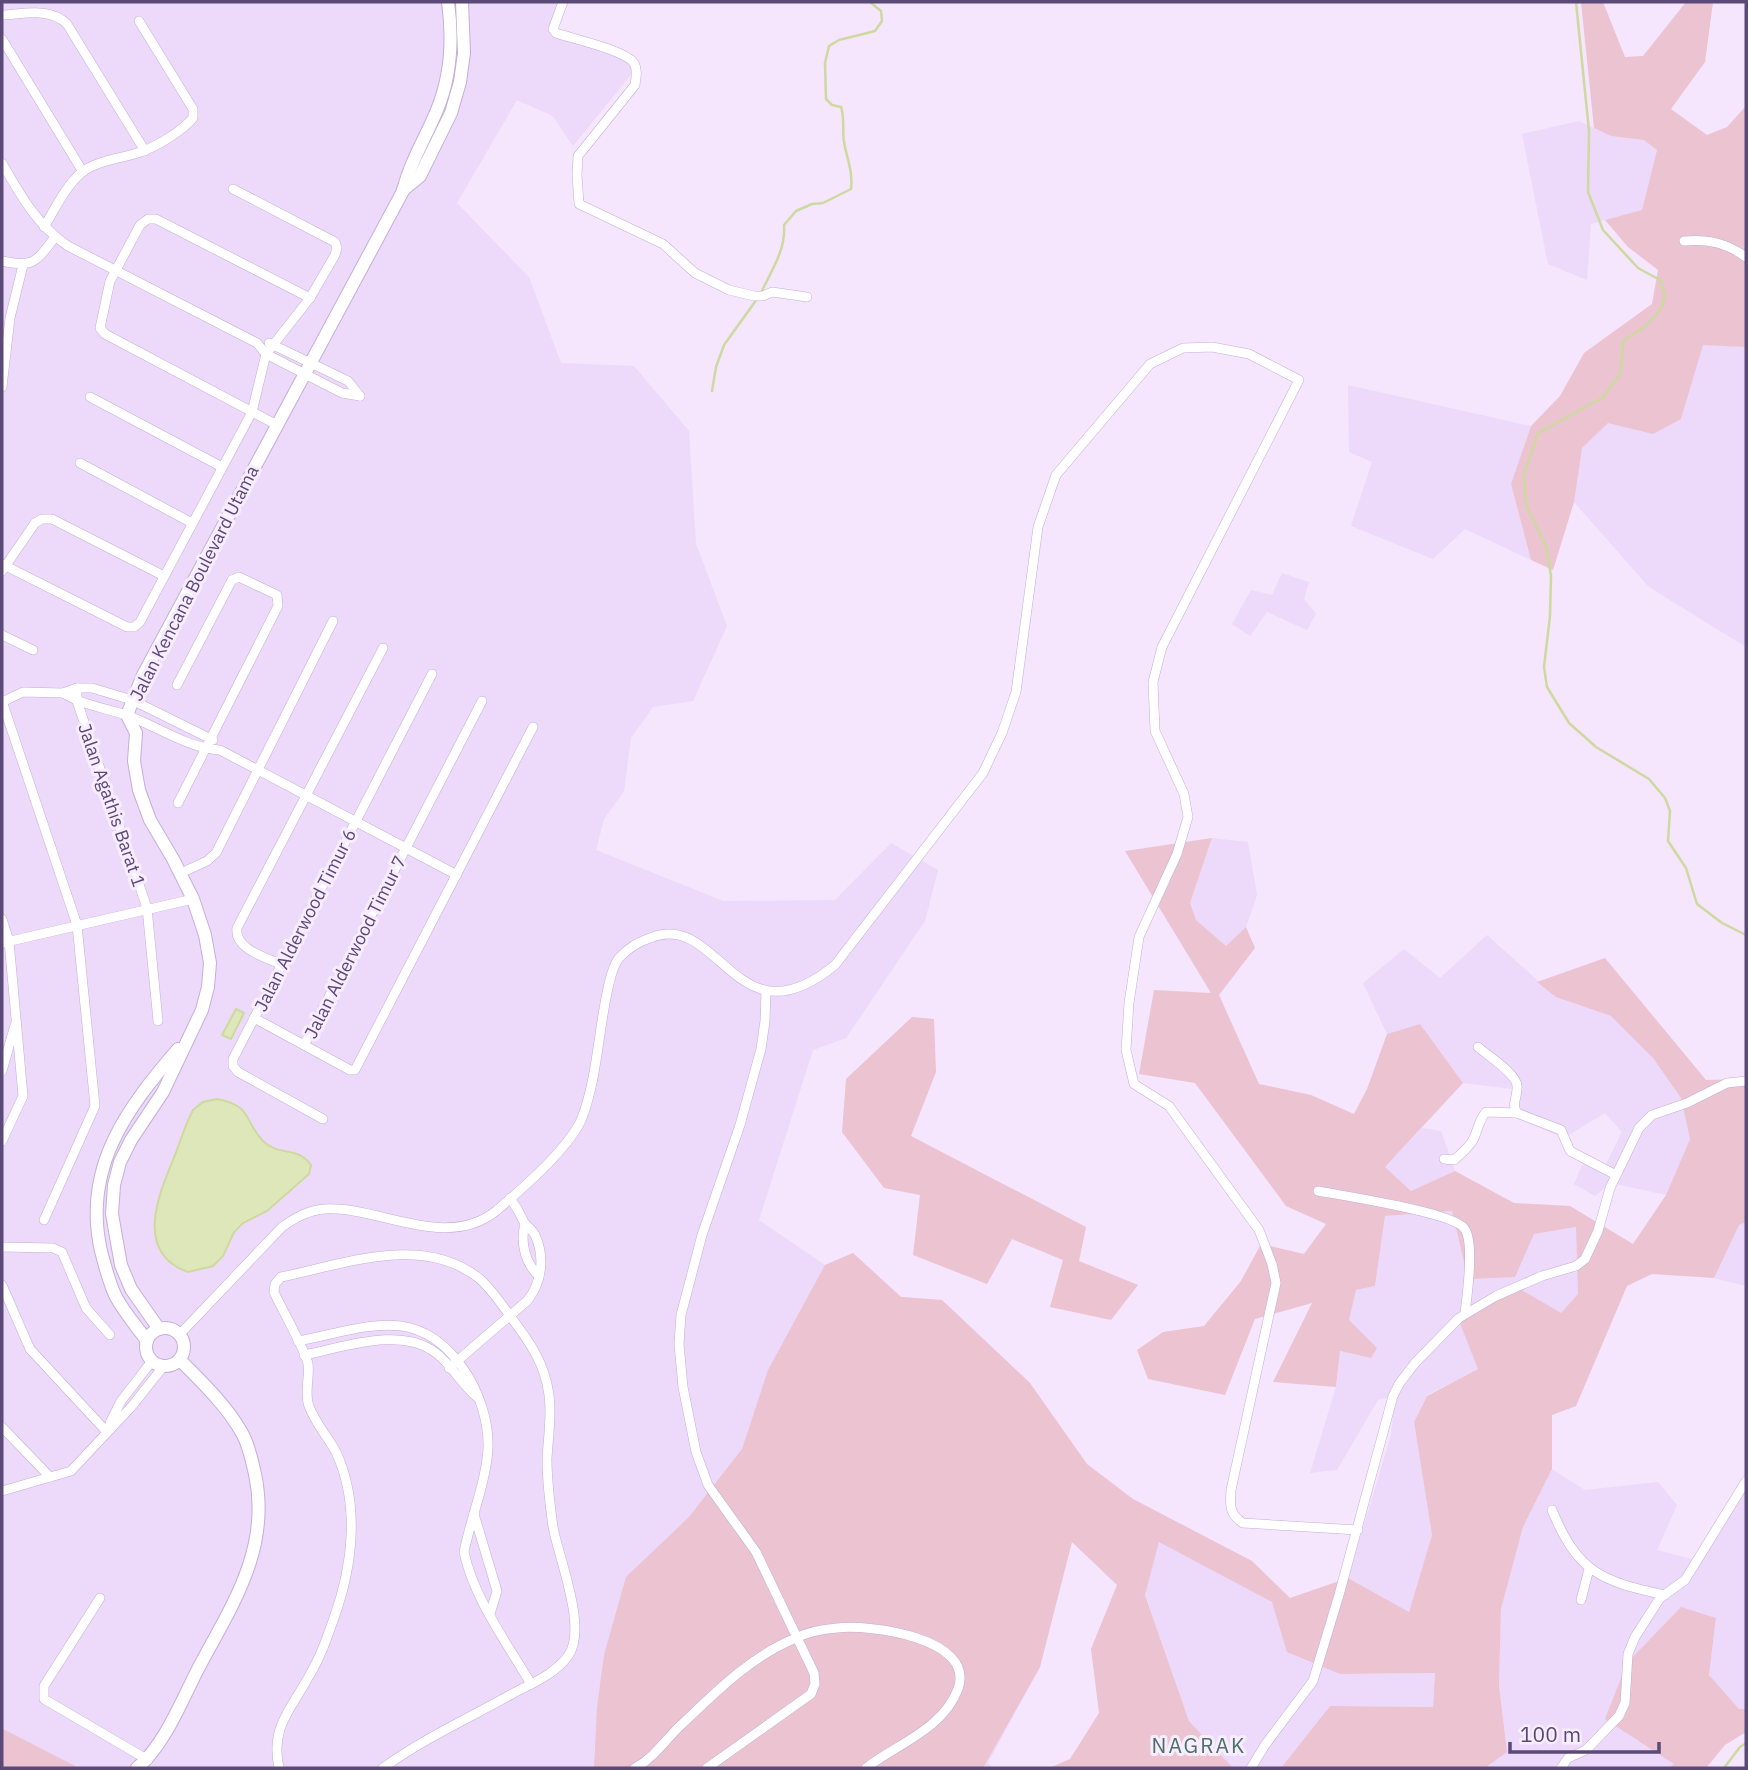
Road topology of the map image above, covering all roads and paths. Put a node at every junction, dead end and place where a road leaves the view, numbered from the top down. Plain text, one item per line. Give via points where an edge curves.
1 (448, 2) edge
2 (461, 2) edge
3 (563, 2) edge
4 (2, 15) edge
5 (139, 21) dead end
6 (2, 39) edge
7 (145, 150) junction
8 (2, 163) edge
9 (83, 172) junction
10 (233, 189) dead end
11 (403, 191) junction
12 (44, 227) junction
13 (55, 237) junction
14 (1684, 240) dead end
15 (1746, 257) edge
16 (2, 261) edge
17 (23, 265) junction
18 (116, 270) junction
19 (807, 297) dead end
20 (310, 298) junction
21 (257, 343) junction
22 (272, 343) junction
23 (266, 354) junction
24 (307, 367) junction
25 (2, 387) edge
26 (90, 397) dead end
27 (252, 412) junction
28 (277, 425) junction
29 (80, 463) dead end
30 (222, 467) junction
31 (192, 523) junction
32 (3, 567) edge
33 (164, 576) junction
34 (332, 621) dead end
35 (2, 635) edge
36 (383, 648) dead end
37 (33, 650) dead end
38 (432, 674) dead end
39 (177, 685) dead end
40 (77, 688) junction
41 (63, 693) junction
42 (132, 700) junction
43 (2, 701) edge
44 (77, 701) junction
45 (482, 701) dead end
46 (127, 715) junction
47 (533, 727) dead end
48 (211, 737) junction
49 (205, 749) junction
50 (220, 750) junction
51 (258, 770) junction
52 (306, 796) junction
53 (178, 803) dead end
54 (356, 822) junction
55 (406, 848) junction
56 (181, 873) junction
57 (457, 875) junction
58 (193, 899) junction
59 (147, 908) junction
60 (2, 919) edge
61 (77, 925) junction
62 (6, 942) edge
63 (282, 965) junction
64 (766, 992) junction
65 (254, 1018) junction
66 (16, 1020) junction
67 (158, 1021) dead end
68 (192, 1033) junction
69 (304, 1045) junction
70 (1478, 1047) dead end
71 (2, 1071) edge
72 (1746, 1081) edge
73 (1517, 1113) junction
74 (323, 1119) dead end
75 (2, 1141) edge
76 (1444, 1159) dead end
77 (1616, 1175) junction
78 (1318, 1191) dead end
79 (510, 1198) junction
80 (44, 1220) dead end
81 (2, 1247) edge
82 (2, 1285) edge
83 (1465, 1313) junction
84 (510, 1315) junction
85 (159, 1329) junction
86 (180, 1334) junction
87 (110, 1335) dead end
88 (147, 1341) junction
89 (298, 1341) junction
90 (304, 1355) junction
91 (180, 1360) junction
92 (458, 1360) junction
93 (157, 1364) junction
94 (449, 1368) junction
95 (477, 1397) junction
96 (2, 1427) edge
97 (106, 1431) junction
98 (50, 1477) junction
99 (1746, 1481) edge
100 (2, 1491) edge
101 (1552, 1510) dead end
102 (474, 1513) junction
103 (1358, 1530) junction
104 (1589, 1569) junction
105 (1665, 1595) junction
106 (100, 1598) dead end
107 (1581, 1600) dead end
108 (490, 1614) junction
109 (797, 1637) junction
110 (531, 1684) junction
111 (142, 1764) edge
112 (279, 1768) edge
113 (383, 1768) edge
114 (635, 1768) edge
115 (707, 1768) edge
116 (866, 1768) edge
117 (1251, 1768) edge
118 (1561, 1768) edge

1 - 11 street, Jalan Kencana Boulevard Utama via 447,79
2 - 11 street, Jalan Kencana Boulevard Utama via 464,53 454,103 420,176
3 - 19 street via 554,23 556,33 625,56 637,74 635,85 579,156 579,204 663,244 695,273 729,290
4 - 7 street via 51,13 60,17
5 - 7 street via 193,109 187,125
6 - 9 street
7 - 9 street
8 - 12 street
9 - 12 street
10 - 20 street via 335,242 335,255
11 - 24 street, Jalan Kencana Boulevard Utama
12 - 13 street
13 - 17 street via 38,260
13 - 18 street
14 - 15 street via 1718,242
16 - 17 street
17 - 25 street via 10,318
18 - 20 street via 140,225 156,219
18 - 21 street
18 - 27 street via 100,328 105,334
20 - 22 street
21 - 22 street
21 - 23 street
22 - 23 street
22 - 24 street
23 - 24 street
23 - 27 street
24 - 24 street via 348,381 360,396 342,393
24 - 28 street, Jalan Kencana Boulevard Utama
26 - 30 street
27 - 28 street
27 - 30 street
28 - 42 street, Jalan Kencana Boulevard Utama
29 - 31 street
30 - 31 street
31 - 33 street
32 - 33 street via 35,523 52,519
32 - 33 street via 127,627 140,622
34 - 51 street
35 - 37 street
36 - 52 street
38 - 54 street, Jalan Alderwood Timur 6
39 - 48 street via 232,580 239,577 276,595 278,606
40 - 41 street
40 - 42 street
40 - 44 street, Jalan Agathis Barat 1
41 - 43 street via 23,692
41 - 44 street
42 - 46 street, Jalan Kencana Boulevard Utama
42 - 48 street
43 - 61 street
44 - 46 street
44 - 59 street, Jalan Agathis Barat 1
45 - 55 street, Jalan Alderwood Timur 7
46 - 49 street
46 - 56 street, Jalan Kencana Boulevard Utama via 136,733 139,790 150,820
47 - 57 street
48 - 49 street
48 - 50 street
49 - 50 street
49 - 53 street
50 - 51 street
51 - 52 street
51 - 56 street via 216,853
52 - 54 street
52 - 63 street via 237,928 239,943
54 - 55 street
54 - 63 street, Jalan Alderwood Timur 6
55 - 57 street
55 - 69 street, Jalan Alderwood Timur 7
56 - 58 street, Jalan Kencana Boulevard Utama
57 - 69 street via 355,1070
58 - 59 street
58 - 68 street, Jalan Kencana Boulevard Utama via 210,963 202,1010
59 - 61 street
59 - 67 street, Jalan Agathis Barat 1
60 - 62 street
61 - 62 street
61 - 80 street via 95,1106
62 - 66 street
63 - 65 street, Jalan Alderwood Timur 6
64 - 79 street via 679,933 662,933 631,947 618,960 609,984 581,1120 565,1146
64 - 103 street via 794,990 835,965 983,774 1016,691 1038,527 1056,475 1150,364 1183,348 1212,347 1249,354 1299,380 1162,647 1153,682 1155,731 1184,794 1188,817 1177,854 1139,937 1126,1049 1134,1084 1169,1106 1259,1230 1272,1264 1276,1283 1231,1490 1234,1517 1243,1522
64 - 109 street via 761,1049 702,1235 681,1315 679,1344 695,1452 708,1485 756,1552
65 - 69 street
65 - 74 street, Jalan Alderwood Timur 6 via 233,1066
66 - 71 street
66 - 75 street via 23,1096
68 - 85 street, Jalan Kencana Boulevard Utama via 163,1092 131,1140 114,1185 112,1214 121,1265 131,1289
68 - 88 street, Jalan Kencana Boulevard Utama via 149,1083 117,1132 98,1182 96,1215 106,1270 116,1297
70 - 73 street via 1515,1079
72 - 77 street via 1727,1083 1652,1115 1639,1128
73 - 76 street via 1486,1112 1473,1141 1454,1160
73 - 77 street via 1561,1130 1568,1149
77 - 83 street via 1585,1259
78 - 83 street via 1418,1211 1464,1227 1468,1237
79 - 84 street via 534,1234 542,1265 528,1300
79 - 86 street via 470,1224 449,1226 346,1210 301,1214 282,1227
81 - 87 street via 62,1252 86,1308
82 - 97 street via 30,1349
83 - 103 street via 1423,1354 1393,1396
84 - 89 street via 480,1280 460,1266 437,1257 390,1254 281,1277 274,1292
84 - 92 street
84 - 110 street via 534,1348 550,1397 549,1495 576,1625 569,1655 546,1677
85 - 86 street via 170,1328
85 - 88 street
86 - 91 street via 185,1347
88 - 93 street via 146,1352
89 - 90 street
89 - 92 street via 387,1324 405,1325 437,1338
90 - 94 street via 388,1339 406,1340 423,1344
90 - 112 street via 308,1406 345,1476 351,1539 331,1628 276,1738
91 - 93 street
91 - 111 street via 211,1391 244,1436 258,1491 259,1523 254,1556 241,1588
92 - 94 street
92 - 95 street via 474,1383
93 - 97 street via 132,1406
94 - 95 street
95 - 102 street via 488,1446
96 - 98 street
97 - 98 street via 71,1471
98 - 100 street
99 - 105 street via 1685,1580
101 - 104 street via 1572,1549
102 - 108 street via 497,1591
102 - 108 street via 464,1552
103 - 117 street via 1312,1681
104 - 105 street via 1603,1578
104 - 107 street
105 - 118 street via 1630,1646 1623,1709 1586,1750 1568,1758
106 - 111 street via 44,1686 44,1699
108 - 110 street
109 - 114 street via 734,1675
109 - 115 street via 814,1673 811,1694
109 - 116 street via 838,1628 897,1632 939,1649 960,1669 954,1697 939,1715
110 - 113 street

